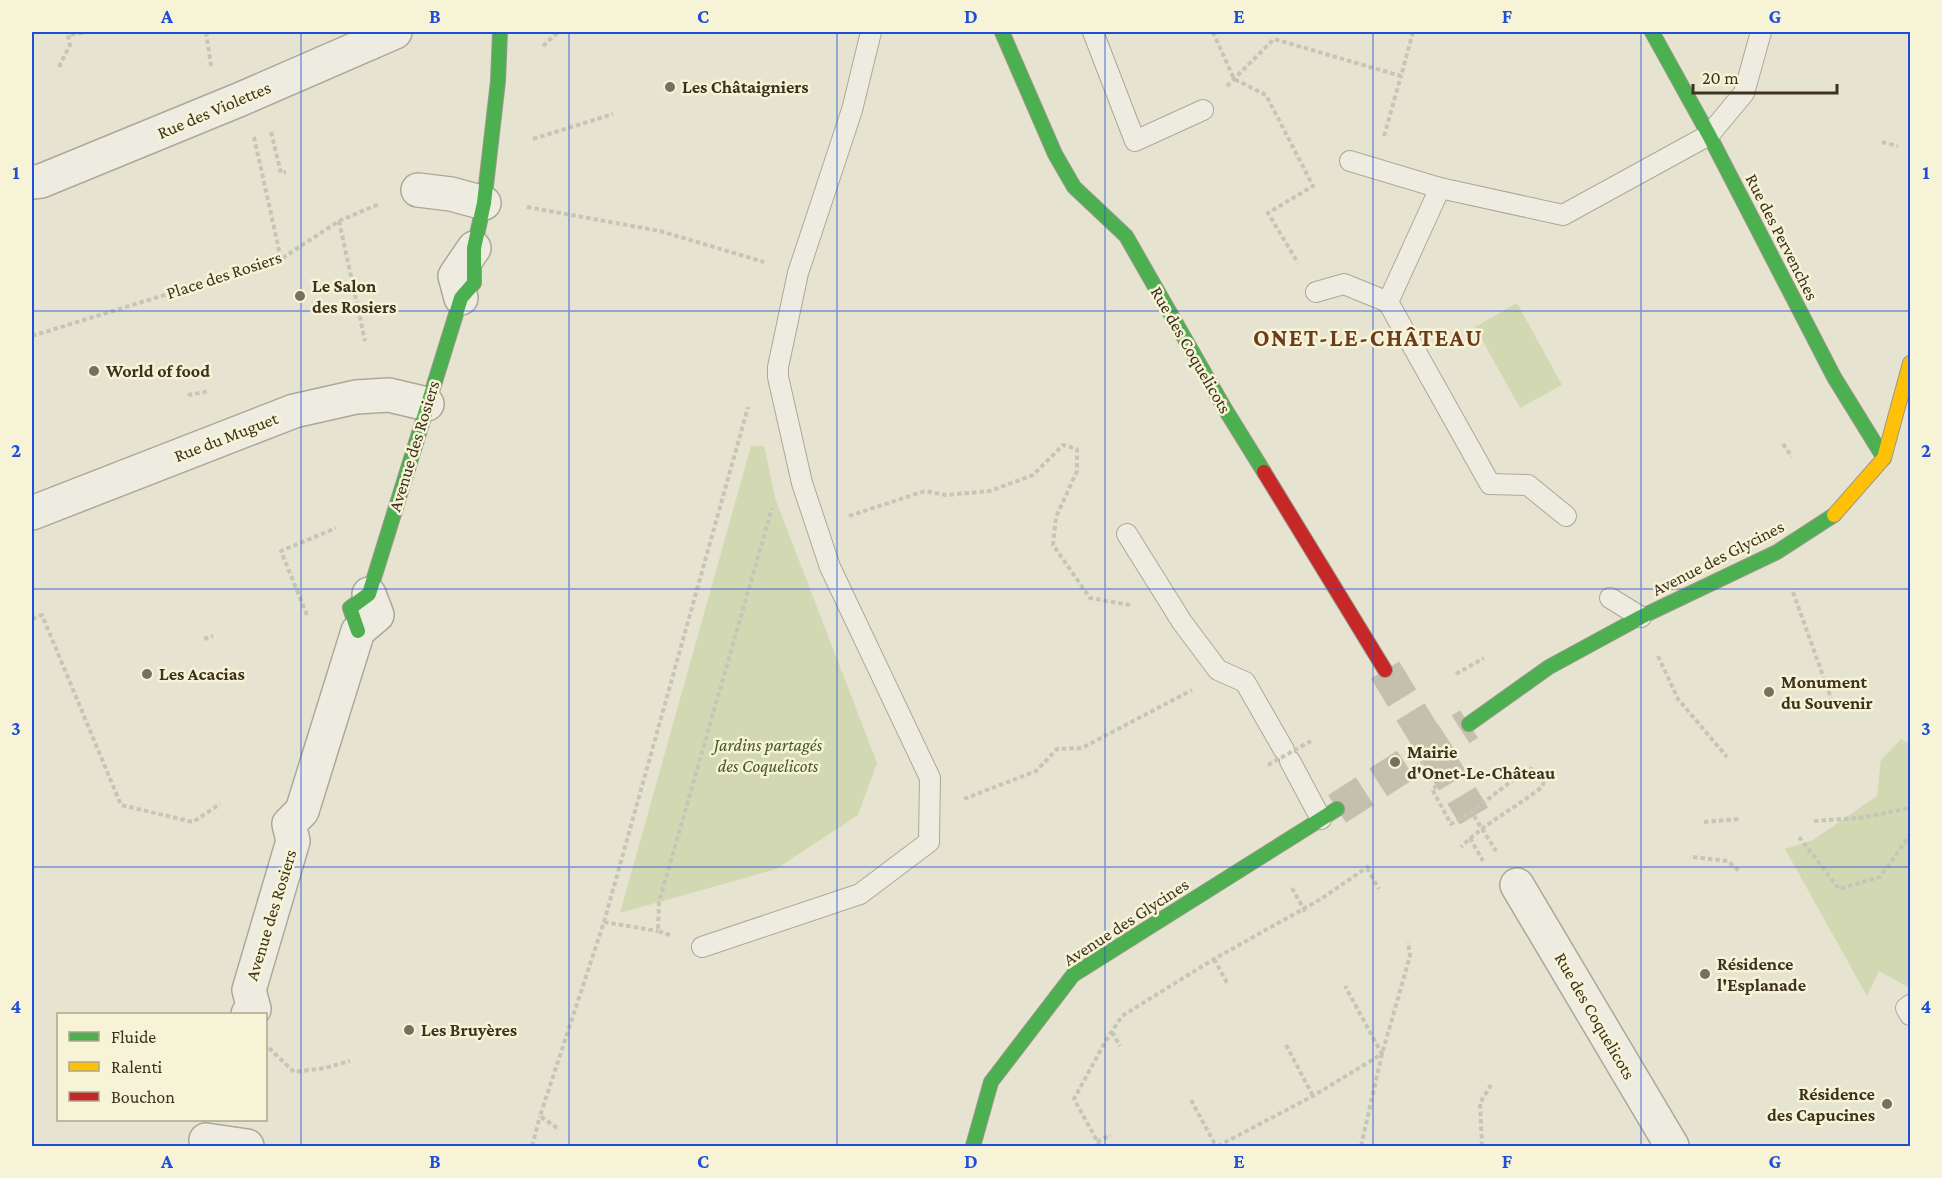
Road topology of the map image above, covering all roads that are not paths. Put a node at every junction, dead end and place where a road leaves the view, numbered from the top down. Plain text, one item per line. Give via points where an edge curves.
1 (395, 32) edge
2 (500, 32) edge
3 (871, 32) edge
4 (1002, 32) edge
5 (1092, 32) edge
6 (1652, 32) edge
7 (1761, 32) edge
8 (1203, 110) road end
9 (1709, 135) junction
10 (1350, 161) dead end
11 (32, 182) edge
12 (1440, 188) junction
13 (418, 190) dead end
14 (484, 203) junction
15 (474, 248) joint
16 (1316, 292) road end
17 (461, 298) joint
18 (1388, 302) junction
19 (1911, 363) edge
20 (427, 404) junction
21 (1884, 458) junction
22 (32, 513) edge
23 (1566, 516) dead end
24 (1127, 534) dead end
25 (369, 594) joint
26 (1611, 598) dead end
27 (1641, 617) junction
28 (1385, 670) tunnel mouth
29 (1469, 724) tunnel mouth
30 (1329, 814) joint
31 (1518, 885) dead end
32 (702, 947) road end
33 (1911, 1005) edge
34 (244, 1006) edge
35 (1911, 1015) edge
36 (207, 1135) edge
37 (247, 1146) edge
38 (973, 1146) edge
39 (1672, 1146) edge

1 - 11 street, Rue des Violettes via 241,99
2 - 14 street, Avenue des Rosiers
3 - 32 lane via 852,110 798,273 778,377 802,483 830,567 930,778 929,842 861,894
4 - 28 street, Rue des Coquelicots via 1074,187 1126,236 1225,409
5 - 8 lane via 1135,141
6 - 9 street, Rue des Pervenches
7 - 9 lane via 1744,93
9 - 12 lane via 1563,215
9 - 21 street, Rue des Pervenches via 1834,377
10 - 12 lane
12 - 18 lane
13 - 14 street
14 - 15 street, Avenue des Rosiers
15 - 17 street, Avenue des Rosiers via 455,276
16 - 18 lane via 1344,284
17 - 20 street, Avenue des Rosiers
18 - 23 lane via 1490,483 1528,485
19 - 21 street, Avenue des Glycines
20 - 22 street, Rue du Muguet via 389,395 367,396 294,411
20 - 25 street, Avenue des Rosiers
21 - 27 street, Avenue des Glycines via 1833,516 1777,552
24 - 30 lane via 1176,613 1218,670 1245,682 1287,755
25 - 34 street, Avenue des Rosiers via 377,615 358,631
26 - 27 lane
27 - 29 street, Avenue des Glycines via 1550,667
30 - 38 street, Avenue des Glycines via 1073,975 991,1082
31 - 39 street, Rue des Coquelicots
33 - 35 lane via 1906,1008
36 - 37 street

